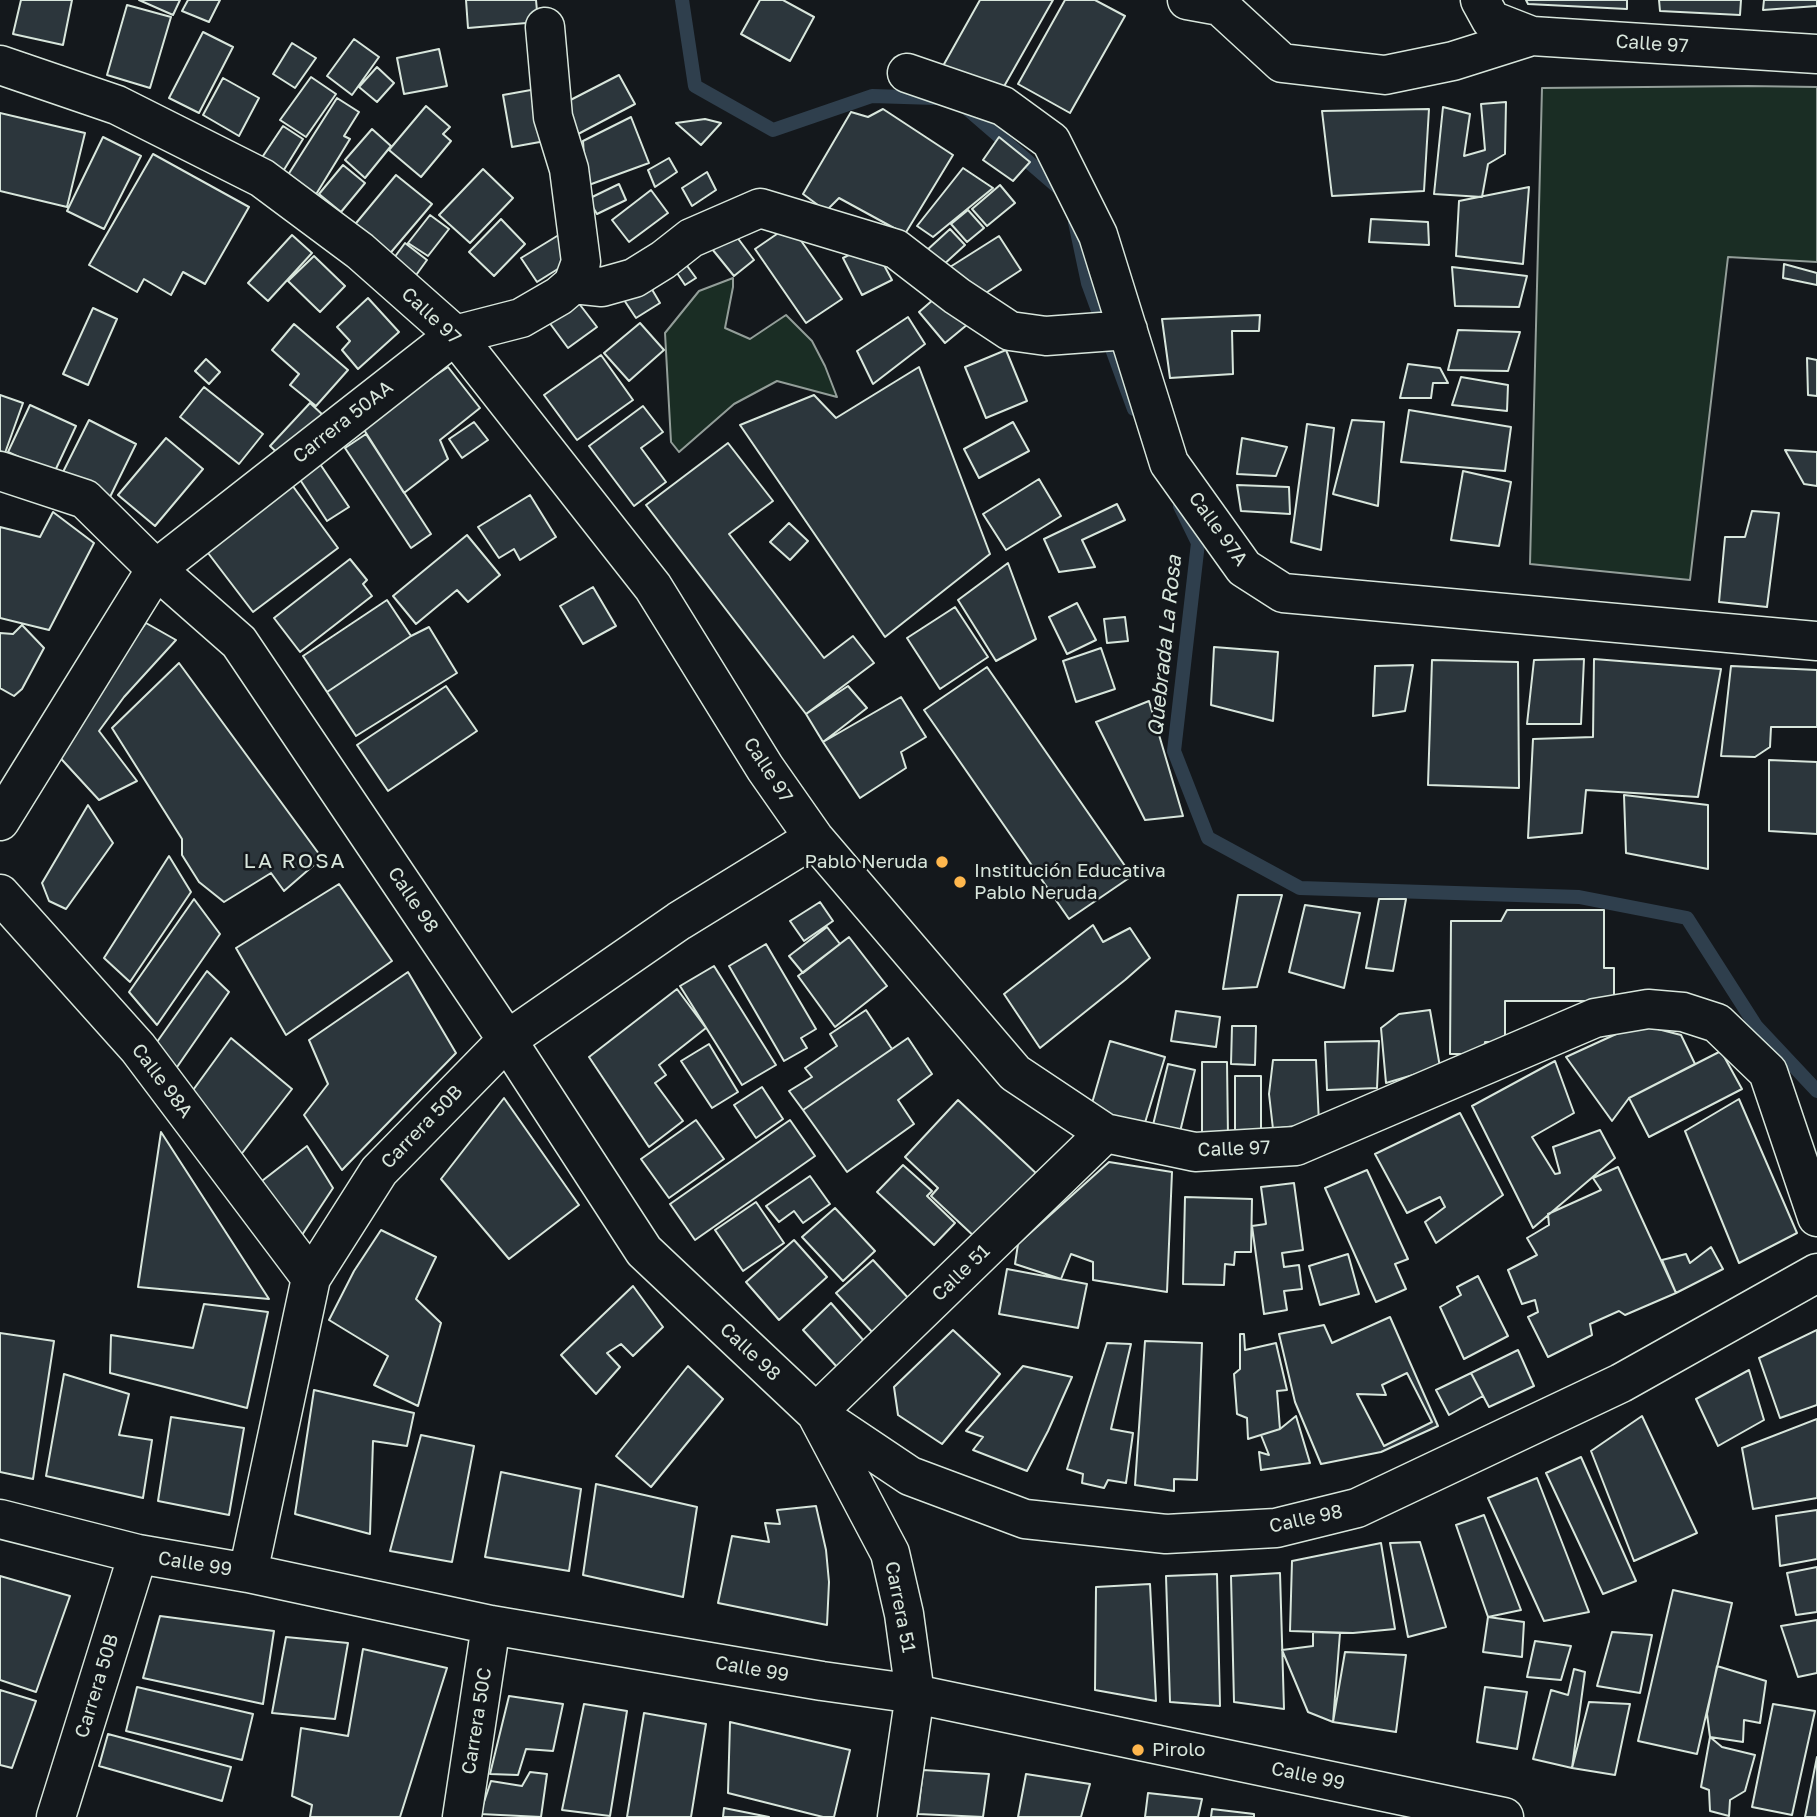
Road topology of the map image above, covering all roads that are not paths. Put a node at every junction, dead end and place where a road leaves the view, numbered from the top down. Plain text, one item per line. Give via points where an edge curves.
1 (1186, 0) edge
2 (1485, 10) edge
3 (545, 26) dead end
4 (1532, 36) junction
5 (1817, 54) edge
6 (0, 65) edge
7 (907, 73) dead end
8 (573, 284) junction
9 (1120, 331) junction
10 (456, 335) junction
11 (0, 471) edge
12 (156, 569) junction
13 (1817, 641) edge
14 (0, 821) edge
15 (814, 838) junction
16 (0, 894) edge
17 (507, 1040) junction
18 (1105, 1133) junction
19 (1817, 1217) edge
20 (1817, 1273) edge
21 (311, 1278) junction
22 (816, 1413) junction
23 (0, 1519) edge
24 (138, 1554) junction
25 (248, 1573) junction
26 (491, 1625) junction
27 (915, 1694) junction
28 (57, 1817) edge
29 (462, 1817) edge
30 (897, 1817) edge
31 (1504, 1817) edge

1 - 4 street via 1220,6 1282,63 1385,75 1453,61
2 - 4 street, Calle 97
3 - 8 street via 553,117 569,169 581,262
4 - 5 street, Calle 97
6 - 10 street, Calle 97 via 117,105 262,178 360,251
7 - 9 street, Calle 97A via 1003,106 1051,141 1098,235
8 - 9 street via 602,287 634,278 691,238 760,208 896,249 1010,331 1046,336
8 - 10 street, Carrera 50AA via 521,318
9 - 13 street, Calle 97A via 1170,463 1244,568 1283,593
10 - 12 street, Carrera 50AA
10 - 15 street, Calle 97 via 653,587
11 - 12 street, Calle 98 via 85,499
12 - 14 street, Carrera 50AA
12 - 17 street, Calle 98 via 239,642
15 - 17 street, Carrera 50B via 679,921
15 - 18 street, Calle 97 via 1016,1073
16 - 21 street, Calle 98A via 138,1048
17 - 21 street, Carrera 50B via 379,1171
17 - 22 street, Calle 98 via 643,1251
18 - 19 street, Calle 97 via 1195,1152 1296,1146 1595,1018 1648,1009 1683,1012 1717,1023 1768,1072
18 - 22 street, Calle 51
20 - 22 street, Calle 98 via 1620,1383 1357,1508 1276,1528 1166,1534 1025,1518 910,1476
21 - 25 street, Carrera 50B
22 - 27 street, Carrera 51 via 890,1553
23 - 24 street, Calle 99
24 - 25 street, Calle 99
24 - 28 street, Carrera 50B
25 - 26 street, Calle 99
26 - 27 street, Calle 99
26 - 29 street, Carrera 50C
27 - 30 street, Carrera 51
27 - 31 street, Calle 99

